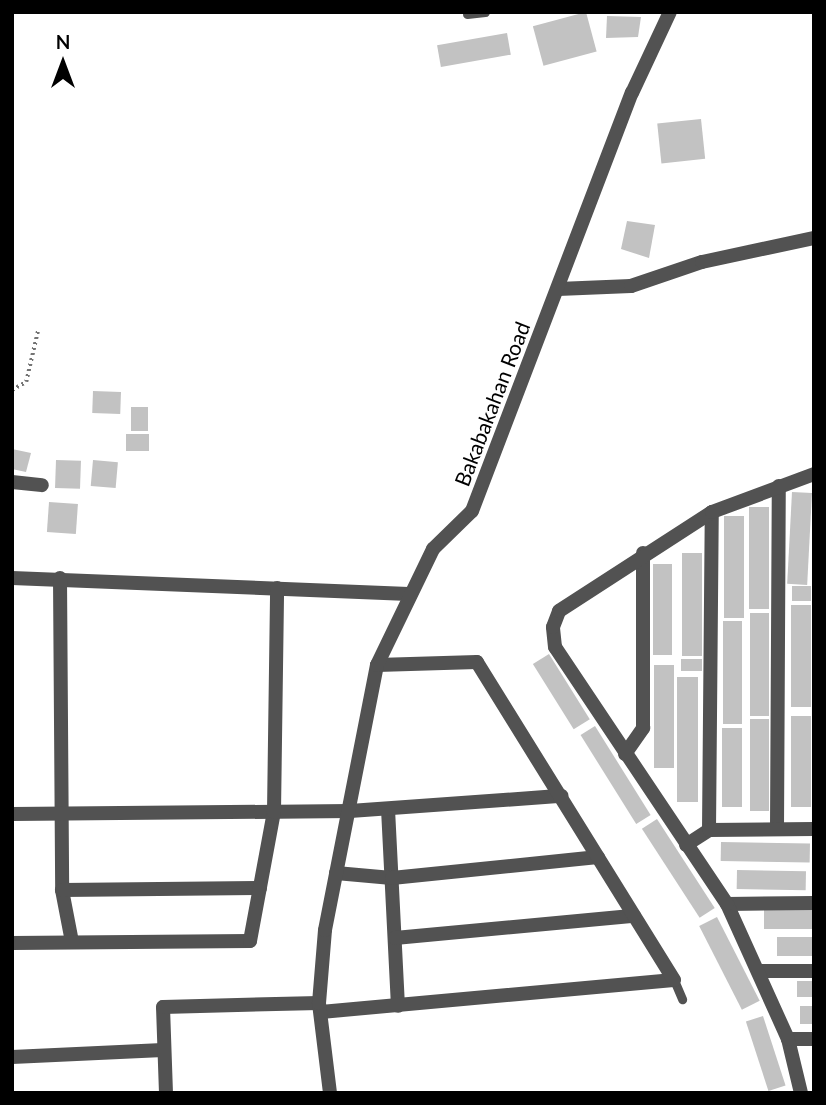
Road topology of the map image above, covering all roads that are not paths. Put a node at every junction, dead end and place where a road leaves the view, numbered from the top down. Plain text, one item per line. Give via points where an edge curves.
1 (485, 12) edge
2 (670, 12) edge
3 (467, 14) dead end
4 (814, 238) edge
5 (558, 289) junction
6 (814, 474) edge
7 (12, 482) edge
8 (42, 485) dead end
9 (779, 486) junction
10 (712, 512) junction
11 (643, 553) junction
12 (12, 578) edge
13 (60, 578) junction
14 (277, 588) junction
15 (409, 594) junction
16 (377, 665) junction
17 (625, 754) junction
18 (561, 796) junction
19 (388, 809) junction
20 (350, 811) junction
21 (62, 812) junction
22 (274, 812) junction
23 (12, 814) edge
24 (777, 829) junction
25 (814, 829) edge
26 (709, 830) junction
27 (686, 845) junction
28 (598, 857) junction
29 (336, 873) junction
30 (392, 878) junction
31 (260, 888) junction
32 (62, 890) junction
33 (814, 903) edge
34 (727, 904) junction
35 (634, 916) junction
36 (395, 938) junction
37 (72, 942) junction
38 (12, 943) edge
39 (761, 971) junction
40 (814, 971) edge
41 (674, 980) junction
42 (682, 999) dead end
43 (398, 1006) junction
44 (320, 1008) junction
45 (788, 1039) junction
46 (814, 1040) edge
47 (163, 1050) junction
48 (12, 1057) edge
49 (166, 1093) edge
50 (330, 1093) edge
51 (801, 1093) edge

1 - 3 lane
2 - 5 street, Bakabakahan Road via 632,93
4 - 5 street via 702,262 631,286
5 - 15 street, Bakabakahan Road via 472,511 433,549
6 - 9 street
7 - 8 street
9 - 10 street
9 - 24 street
10 - 11 street
10 - 26 street
11 - 17 street via 643,728
11 - 17 street via 559,611 553,627 555,647
12 - 13 street
13 - 14 street
13 - 21 street
14 - 15 street
14 - 22 street
15 - 16 street, Bakabakahan Road
16 - 18 street via 477,662
16 - 20 street, Bakabakahan Road
17 - 27 street
18 - 19 street
18 - 28 street
19 - 20 street
19 - 30 street
20 - 22 street
20 - 29 street, Bakabakahan Road
21 - 22 street
21 - 23 street
21 - 32 street
22 - 31 street
24 - 25 street
24 - 26 street
26 - 27 street
27 - 34 street
28 - 30 street
28 - 35 street
29 - 30 street
29 - 44 street, Bakabakahan Road
30 - 36 street
31 - 32 street
31 - 37 street via 250,941
32 - 37 street
33 - 34 street
34 - 39 street
35 - 36 street
35 - 41 street
36 - 43 street
37 - 38 street
39 - 40 street
39 - 45 street
41 - 42 lane
41 - 43 street
43 - 44 street
44 - 47 street via 163,1007
44 - 50 street, Bakabakahan Road
45 - 46 street
45 - 51 street
47 - 48 street
47 - 49 street

